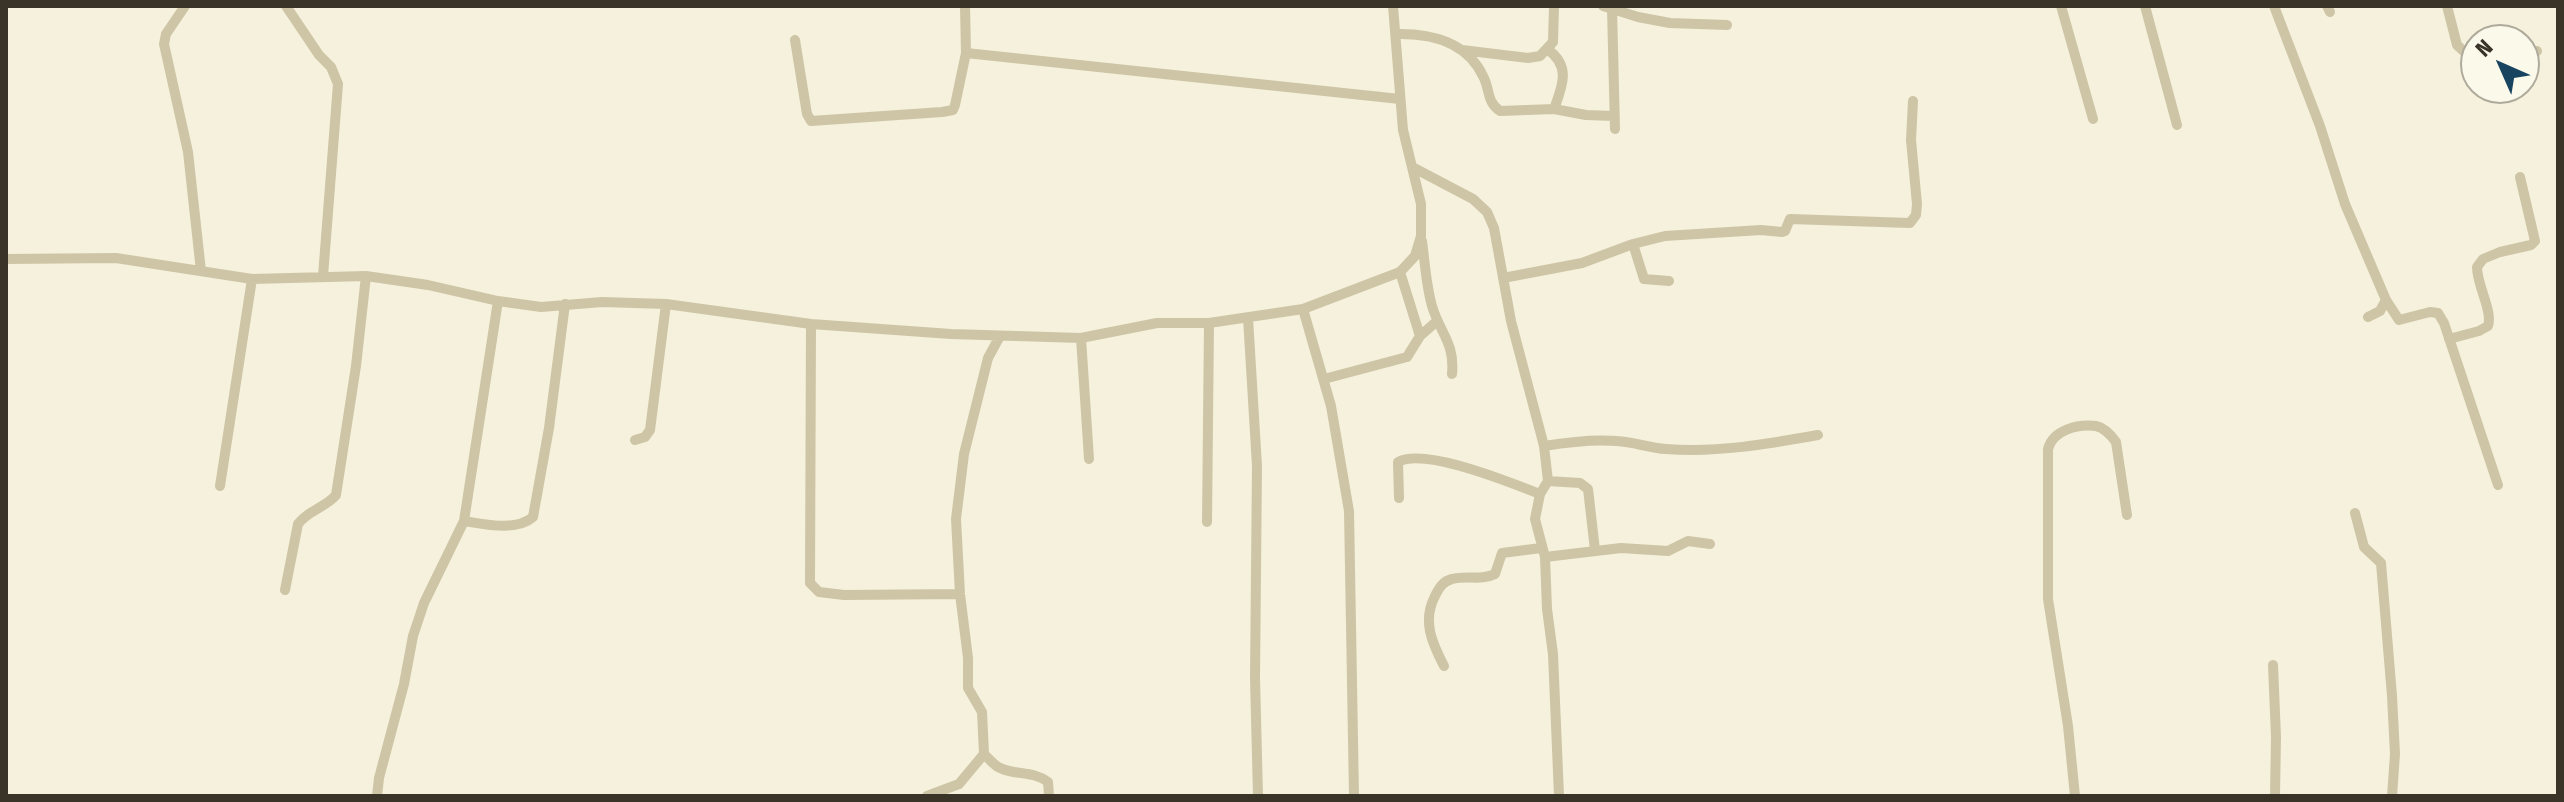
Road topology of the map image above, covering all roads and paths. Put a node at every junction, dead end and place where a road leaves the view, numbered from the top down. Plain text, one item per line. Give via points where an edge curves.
1 (185, 6) edge
2 (286, 6) edge
3 (965, 6) edge
4 (1393, 6) edge
5 (1554, 6) edge
6 (2061, 6) edge
7 (2145, 6) edge
8 (2274, 6) edge
9 (2447, 6) edge
10 (1607, 7) edge
11 (1727, 25) dead end
12 (1396, 34) junction
13 (795, 40) dead end
14 (2460, 48) edge
15 (1547, 49) junction
16 (1461, 50) junction
17 (966, 53) junction
18 (1400, 99) junction
19 (1913, 101) dead end
20 (1554, 109) junction
21 (1614, 116) junction
22 (2093, 119) dead end
23 (2177, 125) dead end
24 (1615, 129) dead end
25 (1414, 168) junction
26 (2520, 177) dead end
27 (1421, 236) junction
28 (1633, 244) junction
29 (6, 259) edge
30 (201, 271) junction
31 (1400, 272) junction
32 (323, 276) junction
33 (366, 276) junction
34 (1503, 278) junction
35 (252, 279) junction
36 (1669, 281) dead end
37 (2386, 300) junction
38 (498, 301) junction
39 (565, 304) junction
40 (666, 304) junction
41 (1303, 309) junction
42 (2368, 317) dead end
43 (1248, 318) junction
44 (1437, 321) junction
45 (1209, 323) junction
46 (811, 324) junction
47 (1000, 336) junction
48 (1420, 336) junction
49 (1081, 338) junction
50 (2449, 339) junction
51 (1452, 374) dead end
52 (1324, 379) junction
53 (1818, 435) dead end
54 (635, 440) dead end
55 (1544, 446) junction
56 (1089, 459) dead end
57 (1548, 481) junction
58 (2498, 485) dead end
59 (220, 486) dead end
60 (1540, 494) junction
61 (1399, 498) dead end
62 (2355, 513) dead end
63 (2127, 515) dead end
64 (464, 521) junction
65 (1207, 522) dead end
66 (1710, 544) dead end
67 (1595, 550) junction
68 (1543, 552) junction
69 (285, 590) dead end
70 (960, 594) junction
71 (2273, 665) dead end
72 (1444, 666) dead end
73 (984, 754) junction
74 (377, 796) edge
75 (927, 796) edge
76 (1049, 796) edge
77 (1258, 796) edge
78 (1354, 796) edge
79 (1559, 796) edge
80 (2075, 796) edge
81 (2275, 796) edge
82 (2392, 796) edge

1 - 30 street via 164,44 188,152
2 - 32 street via 338,84
3 - 17 street
4 - 12 street
5 - 15 street via 1553,42
6 - 22 street
7 - 23 street
8 - 37 street via 2345,204
9 - 14 street
10 - 11 street via 1670,23
10 - 21 street
12 - 16 street via 1423,33
12 - 18 street
13 - 17 street via 807,114 816,123 953,110
15 - 16 street via 1528,58
15 - 20 street via 1565,76
16 - 20 street via 1483,76 1489,100 1500,111
17 - 18 street
18 - 25 street
19 - 28 street via 1916,215 1910,223 1790,219 1782,232 1700,232
20 - 21 street
21 - 24 street
25 - 27 street
25 - 34 street via 1487,212
26 - 50 street via 2535,241 2483,259 2477,281 2491,319 2479,331
27 - 31 street via 1415,256
27 - 44 street
28 - 34 street via 1582,263
28 - 36 street via 1644,279
29 - 30 street via 116,258
30 - 35 street
31 - 41 street
31 - 48 street
32 - 33 street
32 - 35 street
33 - 38 street
33 - 69 street via 336,495 298,524
34 - 55 street
35 - 59 street
37 - 42 street
37 - 50 street via 2399,320 2438,313
38 - 39 street via 541,307
38 - 64 street
39 - 40 street
39 - 64 street via 533,517 495,526
40 - 46 street
40 - 54 street via 650,430
41 - 43 street
41 - 52 street
43 - 45 street
43 - 77 street via 1257,466
44 - 48 street
44 - 51 street via 1451,344
45 - 49 street via 1157,323
45 - 65 street
46 - 47 street
46 - 70 street via 810,583 819,592 844,595
47 - 49 street
47 - 70 street via 988,358 959,483
48 - 52 street via 1407,357
49 - 56 street
50 - 58 street
52 - 78 street via 1349,511
53 - 55 street via 1732,448 1667,449 1616,440
55 - 57 street
57 - 60 street
57 - 67 street via 1580,483 1588,489
60 - 61 street via 1464,467 1404,459 1396,467
60 - 68 street via 1535,519
62 - 82 street via 2364,547 2381,563 2395,754
63 - 80 street via 2116,442 2108,432 2097,426 2051,438 2048,599
64 - 74 street via 413,636
66 - 67 street via 1688,541 1668,551
67 - 68 street
68 - 72 street via 1502,553 1495,574 1449,579 1438,589 1428,622
68 - 79 street
70 - 73 street via 968,688 982,712
71 - 81 street
73 - 75 street via 959,784
73 - 76 street via 1000,768 1037,774 1048,782

